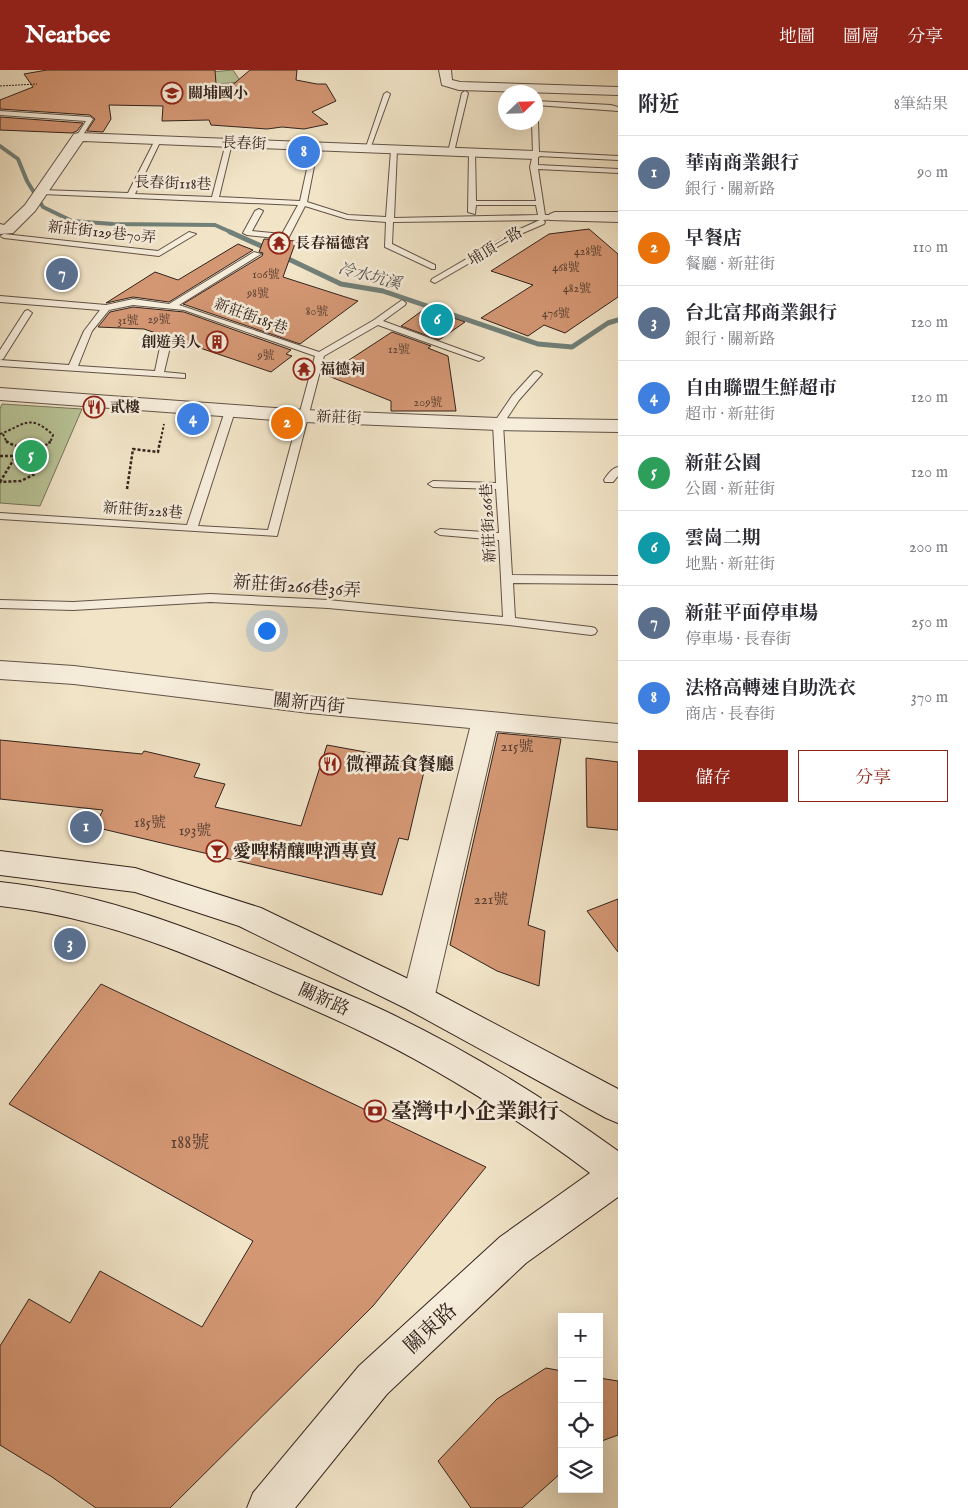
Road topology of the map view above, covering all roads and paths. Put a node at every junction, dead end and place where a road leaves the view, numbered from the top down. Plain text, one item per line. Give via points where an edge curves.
1 (445, 70) edge
2 (37, 84) dead end
3 (0, 86) edge
4 (498, 88) edge
5 (543, 90) edge
6 (618, 91) edge
7 (465, 92) dead end
8 (387, 94) dead end
9 (543, 102) edge
10 (618, 109) edge
11 (0, 112) edge
12 (536, 130) edge
13 (79, 137) junction
14 (158, 140) junction
15 (229, 143) junction
16 (315, 146) junction
17 (367, 148) junction
18 (394, 150) junction
19 (451, 152) junction
20 (472, 152) junction
21 (618, 158) edge
22 (535, 159) junction
23 (618, 170) edge
24 (42, 192) junction
25 (131, 195) junction
26 (215, 198) junction
27 (303, 203) junction
28 (472, 203) junction
29 (540, 204) junction
30 (259, 211) dead end
31 (618, 217) edge
32 (549, 218) junction
33 (390, 220) junction
34 (472, 220) junction
35 (3, 234) edge
36 (192, 234) dead end
37 (257, 254) dead end
38 (432, 266) dead end
39 (435, 282) dead end
40 (0, 300) edge
41 (402, 303) dead end
42 (171, 306) junction
43 (106, 308) junction
44 (28, 313) dead end
45 (377, 322) junction
46 (165, 347) dead end
47 (0, 356) edge
48 (320, 356) junction
49 (479, 358) dead end
50 (0, 363) edge
51 (72, 368) junction
52 (158, 374) junction
53 (538, 374) dead end
54 (182, 376) dead end
55 (0, 394) edge
56 (168, 406) junction
57 (230, 411) junction
58 (304, 416) junction
59 (498, 424) junction
60 (618, 426) edge
61 (1, 434) edge
62 (20, 448) junction
63 (16, 455) junction
64 (0, 456) edge
65 (618, 470) edge
66 (609, 480) dead end
67 (0, 482) edge
68 (433, 484) dead end
69 (501, 486) junction
70 (127, 489) dead end
71 (0, 516) edge
72 (192, 528) junction
73 (440, 532) dead end
74 (504, 537) junction
75 (506, 578) junction
76 (618, 580) edge
77 (0, 604) edge
78 (509, 621) junction
79 (591, 632) dead end
80 (0, 670) edge
81 (485, 721) junction
82 (618, 733) edge
83 (0, 864) edge
84 (0, 894) edge
85 (418, 999) junction
86 (618, 1107) edge
87 (618, 1174) edge
88 (268, 1508) edge

1 - 4 street via 445,80 449,83
2 - 3 path
5 - 6 street
7 - 19 lane
8 - 17 lane
9 - 10 lane
11 - 13 lane via 90,119
12 - 22 lane
13 - 14 street, 長春街
13 - 24 street
14 - 15 street, 長春街
14 - 25 lane
15 - 16 street, 長春街
15 - 26 lane
16 - 17 street, 長春街
16 - 27 lane
17 - 18 street, 長春街
18 - 19 street, 長春街
18 - 33 lane
19 - 20 street, 長春街
20 - 22 street, 長春街
20 - 28 lane
21 - 22 lane
22 - 23 lane, 長春街
22 - 29 lane
24 - 25 lane, 長春街118巷
24 - 35 street
25 - 26 lane, 長春街118巷
26 - 27 lane, 長春街118巷
27 - 30 lane via 284,238 247,233
27 - 33 lane, 長春街118巷 via 347,217
28 - 29 lane
28 - 34 lane
29 - 32 lane
31 - 32 street, 埔頂一路
32 - 34 lane, 長春街118巷
32 - 39 lane, 埔頂一路 via 517,231
33 - 34 lane, 長春街118巷
33 - 38 lane via 388,245
35 - 36 lane, 新莊街129巷70弄 via 159,254
37 - 42 lane, 新莊街185巷
40 - 43 lane, 新莊街185巷
41 - 45 lane
42 - 43 lane, 新莊街185巷 via 133,302
42 - 48 lane, 新莊街185巷 via 185,308
43 - 51 lane via 88,331
44 - 47 lane
45 - 48 lane
45 - 49 lane
46 - 52 lane
48 - 58 lane
50 - 51 lane
51 - 52 lane
52 - 54 lane
53 - 59 lane via 515,398
55 - 56 street, 新莊街
56 - 57 street, 新莊街
56 - 70 path via 158,452 132,449
57 - 58 street, 新莊街
57 - 72 lane, 新莊街228巷
58 - 59 street, 新莊街
58 - 72 lane via 273,534
59 - 60 street, 新莊街
59 - 69 lane, 新莊街266巷
61 - 62 path via 6,442
61 - 62 path via 15,425 34,422 45,426 53,435 49,444
62 - 63 path
63 - 64 path
63 - 67 path
63 - 67 path via 30,457 38,465 35,474 21,481
65 - 66 lane
68 - 69 lane
69 - 74 lane, 新莊街266巷
71 - 72 lane, 新莊街228巷
73 - 74 lane
74 - 75 lane, 新莊街266巷
75 - 76 lane
75 - 78 lane, 新莊街266巷
77 - 78 lane, 新莊街266巷36弄 via 74,606 210,598 328,604
78 - 79 lane, 新莊街266巷36弄
80 - 81 street, 關新西街 via 74,675 309,704
81 - 82 street, 關新西街
81 - 85 street
83 - 85 street via 135,880 192,897 250,917
84 - 87 street, 關新路 via 22,895 83,908 131,922 223,954 374,1022 503,1093 578,1142
85 - 86 street
87 - 88 street, 關東路 via 513,1250 374,1380

